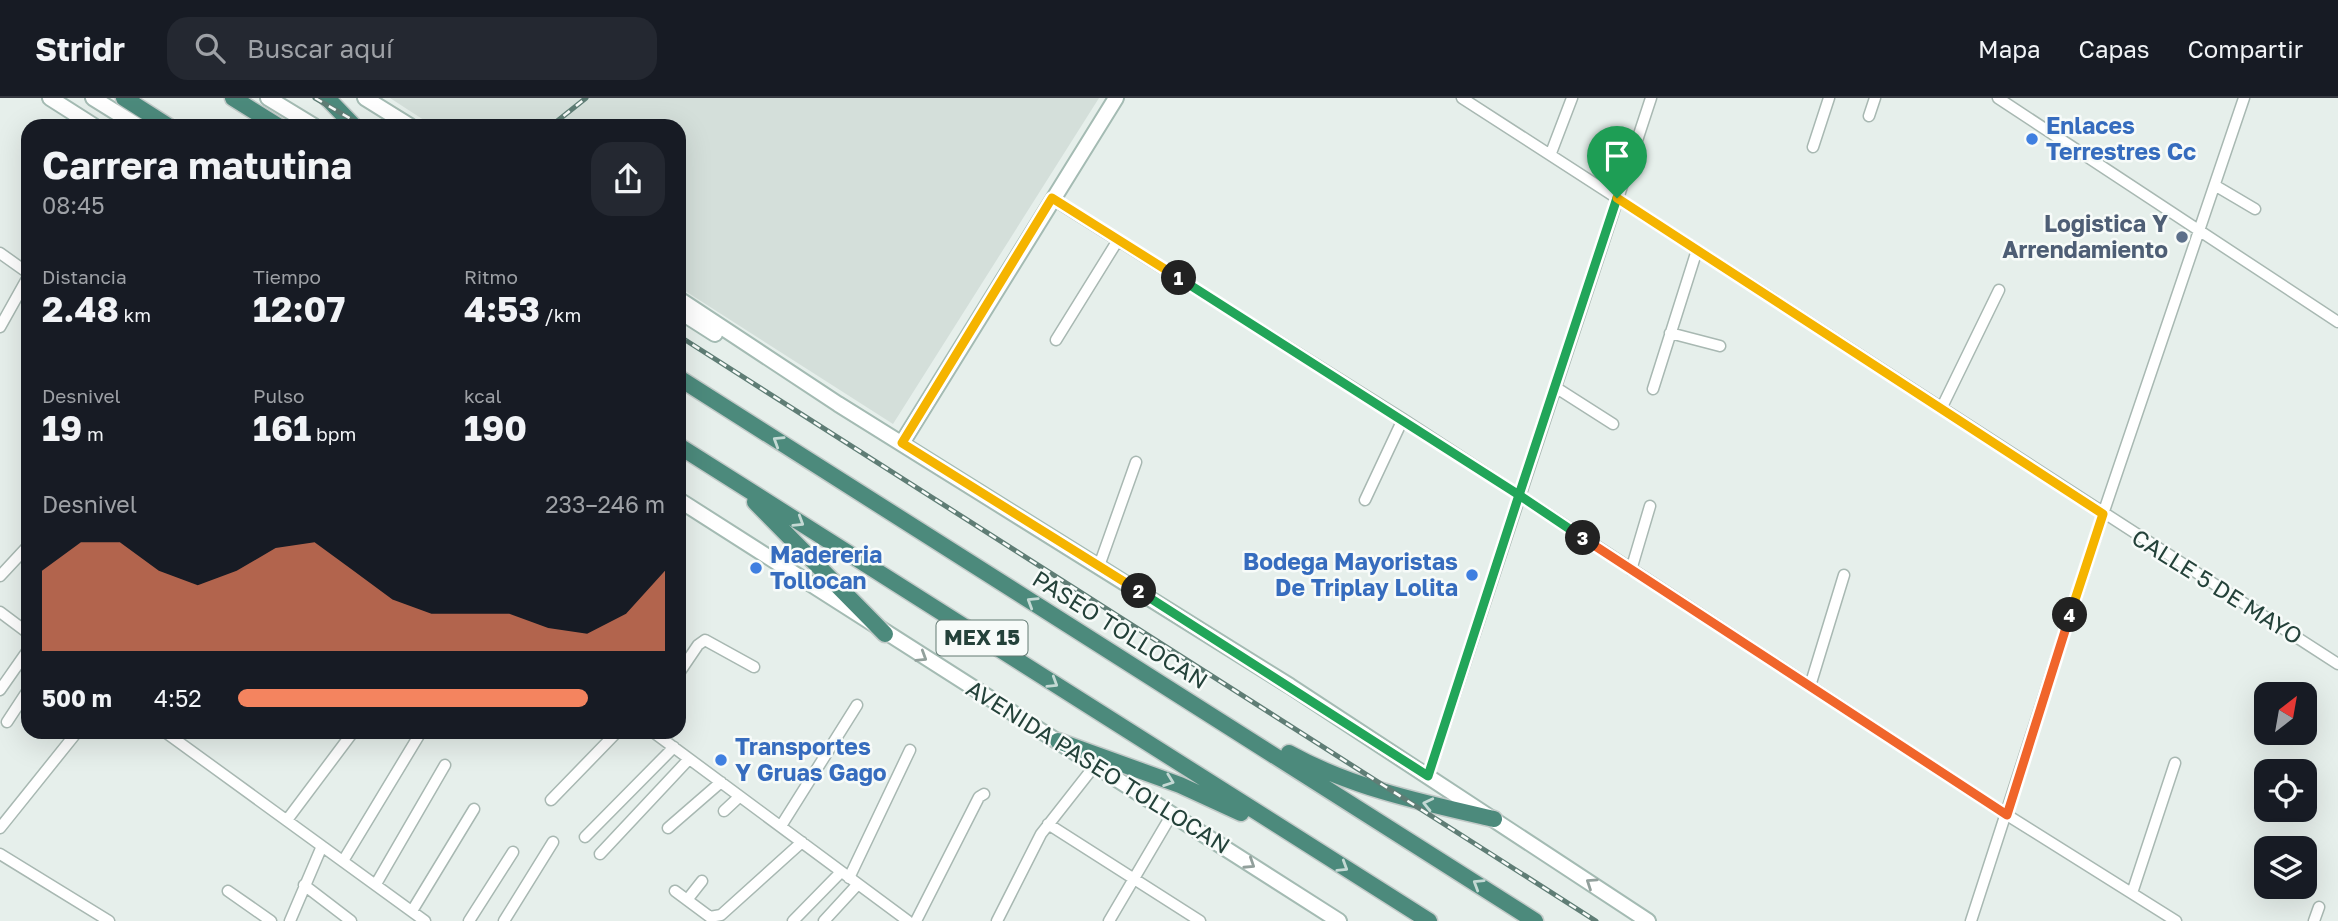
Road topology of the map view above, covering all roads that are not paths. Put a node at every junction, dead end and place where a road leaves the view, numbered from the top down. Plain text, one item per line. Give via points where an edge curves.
1 (50, 98) edge
2 (93, 98) edge
3 (124, 98) edge
4 (233, 98) edge
5 (268, 98) edge
6 (327, 98) edge
7 (365, 98) edge
8 (1116, 98) edge
9 (1462, 98) edge
10 (1572, 98) edge
11 (1651, 98) edge
12 (1829, 98) edge
13 (1875, 98) edge
14 (1998, 98) edge
15 (2244, 98) edge
16 (1869, 116) dead end
17 (83, 119) edge
18 (127, 119) edge
19 (158, 119) edge
20 (267, 119) edge
21 (302, 119) edge
22 (347, 119) edge
23 (399, 119) edge
24 (1813, 147) dead end
25 (1551, 153) junction
26 (2216, 186) junction
27 (1052, 198) junction
28 (1617, 198) junction
29 (2255, 209) dead end
30 (2200, 234) junction
31 (1118, 240) junction
32 (1696, 250) junction
33 (0, 253) edge
34 (21, 270) edge
35 (21, 288) edge
36 (1998, 290) dead end
37 (686, 304) edge
38 (686, 315) edge
39 (2338, 322) edge
40 (0, 327) edge
41 (1670, 333) junction
42 (1056, 340) dead end
43 (1720, 346) dead end
44 (686, 383) edge
45 (1555, 387) junction
46 (1653, 389) dead end
47 (1941, 409) junction
48 (1403, 419) junction
49 (1613, 424) dead end
50 (885, 433) junction
51 (902, 443) junction
52 (686, 450) edge
53 (1136, 462) dead end
54 (737, 482) junction
55 (1519, 495) junction
56 (1365, 500) dead end
57 (686, 505) edge
58 (1650, 506) dead end
59 (2103, 514) junction
60 (21, 554) edge
61 (1099, 566) junction
62 (1632, 570) junction
63 (1844, 575) dead end
64 (0, 576) edge
65 (1, 614) edge
66 (21, 627) edge
67 (885, 634) junction
68 (21, 660) edge
69 (686, 663) edge
70 (2338, 664) edge
71 (754, 667) dead end
72 (1152, 677) junction
73 (1810, 687) junction
74 (0, 690) edge
75 (21, 701) edge
76 (858, 705) dead end
77 (7, 722) dead end
78 (71, 739) edge
79 (175, 739) edge
80 (348, 739) edge
81 (417, 739) edge
82 (610, 739) edge
83 (663, 739) edge
84 (1058, 741) junction
85 (674, 747) junction
86 (909, 750) dead end
87 (689, 759) junction
88 (2175, 763) dead end
89 (1096, 764) junction
90 (444, 765) dead end
91 (1428, 776) junction
92 (721, 782) junction
93 (984, 794) dead end
94 (739, 797) junction
95 (551, 800) dead end
96 (474, 809) dead end
97 (724, 811) dead end
98 (1172, 814) junction
99 (2007, 815) junction
100 (1494, 819) junction
101 (287, 820) junction
102 (1048, 824) junction
103 (781, 827) junction
104 (0, 828) edge
105 (668, 828) dead end
106 (1286, 831) junction
107 (585, 837) dead end
108 (553, 842) dead end
109 (802, 842) junction
110 (322, 846) junction
111 (513, 852) dead end
112 (0, 854) edge
113 (600, 854) dead end
114 (343, 861) junction
115 (849, 878) junction
116 (1133, 879) junction
117 (702, 881) dead end
118 (376, 884) junction
119 (304, 885) junction
120 (228, 891) dead end
121 (675, 891) dead end
122 (2132, 892) junction
123 (687, 900) junction
124 (2319, 907) dead end
125 (412, 911) junction
126 (109, 921) edge
127 (271, 921) edge
128 (290, 921) edge
129 (351, 921) edge
130 (425, 921) edge
131 (469, 921) edge
132 (504, 921) edge
133 (793, 921) edge
134 (824, 921) edge
135 (908, 921) edge
136 (916, 921) edge
137 (996, 921) edge
138 (1109, 921) edge
139 (1200, 921) edge
140 (1339, 921) edge
141 (1429, 921) edge
142 (1535, 921) edge
143 (1648, 921) edge
144 (1971, 921) edge
145 (2176, 921) edge
146 (2314, 921) edge

1 - 17 main road
2 - 18 main road
3 - 19 highway
4 - 20 highway
5 - 21 main road
6 - 22 highway
7 - 23 main road
8 - 27 main road
9 - 25 street, CALLE 5 DE MAYO
10 - 25 street
11 - 28 street
12 - 24 street
13 - 16 street
14 - 30 street
15 - 26 street
25 - 28 street, CALLE 5 DE MAYO
26 - 29 street
26 - 30 street
27 - 31 street
27 - 51 main road
28 - 32 street, CALLE 5 DE MAYO
28 - 45 street
30 - 39 street
30 - 59 street
31 - 42 street
31 - 48 street
32 - 41 street
32 - 47 street, CALLE 5 DE MAYO
33 - 34 street
35 - 40 street
36 - 47 street
37 - 50 main road
38 - 50 main road via 815,398
41 - 43 street
41 - 46 street
72 -> 44 highway, PASEO TOLLOCAN / MEX 15
45 - 49 street
45 - 55 street
47 - 59 street, CALLE 5 DE MAYO
48 - 55 street
48 - 56 street
50 - 51 main road
51 - 61 main road
52 - 54 highway, MEX 15
53 - 61 street
54 - 67 highway
54 -> 106 highway, MEX 15
55 - 62 street
55 - 91 street
57 - 67 main road, AVENIDA PASEO TOLLOCAN
58 - 62 street
59 - 70 street, CALLE 5 DE MAYO
59 - 99 street
60 - 64 street
61 - 91 main road
62 - 73 street
63 - 73 street
65 - 66 street
67 -> 84 main road, AVENIDA PASEO TOLLOCAN
68 - 74 street
69 - 71 street via 705,640
100 -> 72 highway via 1405,799 1336,775
142 -> 72 highway, PASEO TOLLOCAN / MEX 15
73 - 99 street
75 - 77 street
76 - 103 street
78 - 104 street
79 - 101 street
80 - 101 street
81 - 114 street
82 - 95 street
83 - 85 street
84 - 89 main road, AVENIDA PASEO TOLLOCAN
84 -> 106 highway via 1180,785
85 - 87 street
85 - 107 street
86 - 115 street
87 - 92 street
87 - 113 street
88 - 122 street
89 - 98 main road, AVENIDA PASEO TOLLOCAN
89 - 102 street
90 - 118 street
91 - 100 main road
92 - 94 street
92 - 105 street
93 - 136 street
94 - 97 street
94 - 103 street
96 - 125 street
98 - 116 street
98 -> 140 main road, AVENIDA PASEO TOLLOCAN
99 - 122 street
99 - 144 street
143 -> 100 main road
101 - 110 street
102 - 116 street
102 - 137 street
103 - 109 street
106 -> 141 highway, MEX 15
108 - 132 street
109 - 115 street
109 - 123 street via 721,915 710,917
110 - 114 street
110 - 119 street
111 - 131 street
112 - 126 street
114 - 118 street
115 - 133 street
115 - 134 street
115 - 135 street
116 - 138 street
116 - 139 street
117 - 123 street
118 - 125 street
119 - 128 street
119 - 129 street
120 - 127 street
121 - 123 street
122 - 145 street
124 - 146 street
125 - 130 street

